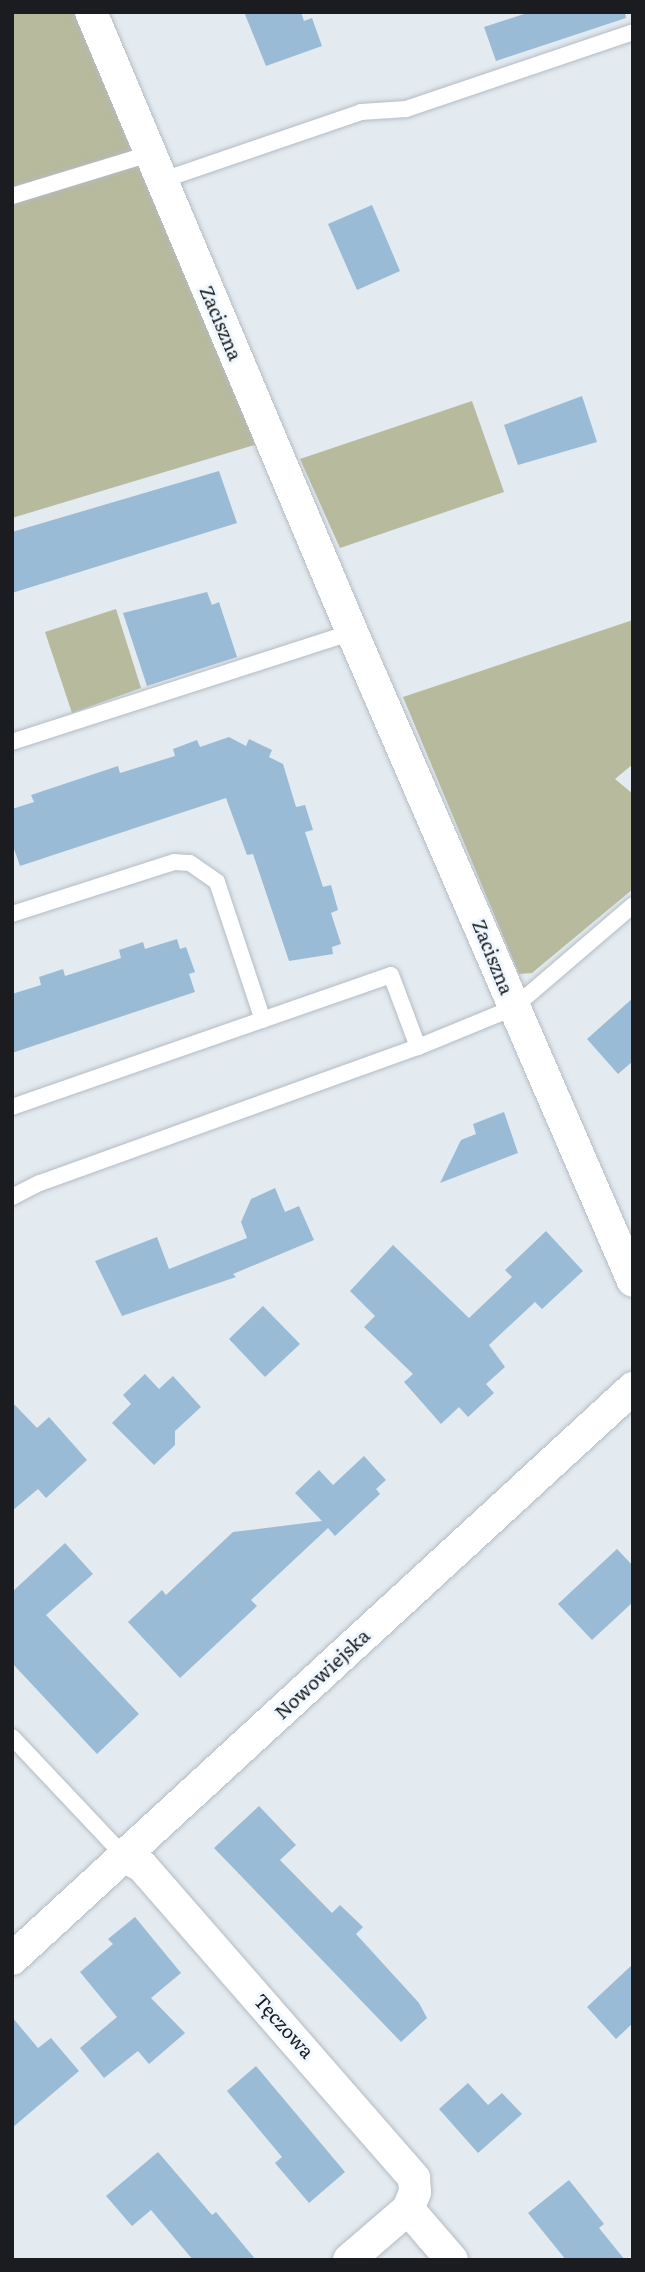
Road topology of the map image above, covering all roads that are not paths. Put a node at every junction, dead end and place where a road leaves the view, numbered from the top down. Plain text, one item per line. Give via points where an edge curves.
1 (91, 12) edge
2 (633, 32) edge
3 (155, 168) junction
4 (12, 196) edge
5 (352, 632) junction
6 (12, 742) edge
7 (633, 905) edge
8 (12, 915) edge
9 (513, 1008) junction
10 (263, 1020) junction
11 (418, 1047) junction
12 (12, 1107) edge
13 (12, 1197) edge
14 (633, 1281) edge
15 (633, 1388) edge
16 (12, 1737) edge
17 (125, 1857) junction
18 (12, 1959) edge
19 (408, 2209) junction
20 (349, 2260) edge
21 (452, 2260) edge

1 - 3 street, Zaciszna
2 - 3 lane via 406,109 361,112
3 - 4 lane
3 - 5 street, Zaciszna
5 - 6 lane
5 - 9 street, Zaciszna
7 - 9 lane
8 - 10 lane via 174,862 190,863 216,882
9 - 11 lane
9 - 14 street, Zaciszna
10 - 11 lane via 391,975
10 - 12 lane
11 - 13 lane
15 - 17 street, Nowowiejska
16 - 17 lane
17 - 18 street, Nowowiejska
17 - 19 street, Tęczowa via 142,1866 414,2178 415,2192
19 - 20 street
19 - 21 street

